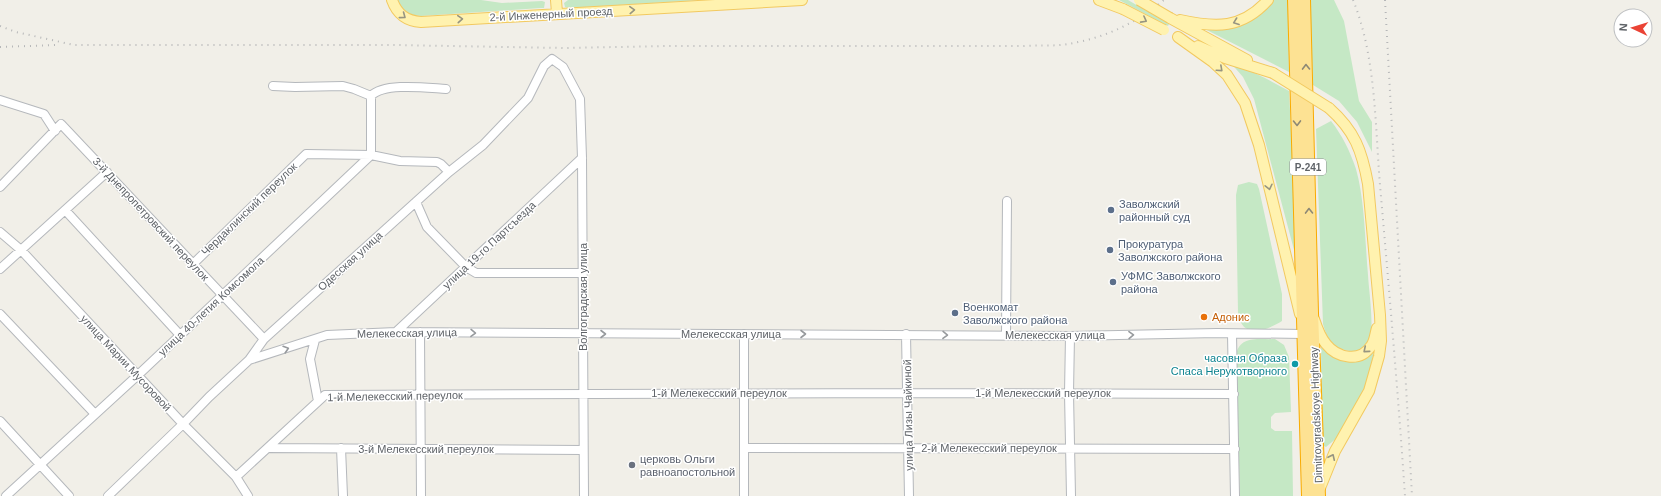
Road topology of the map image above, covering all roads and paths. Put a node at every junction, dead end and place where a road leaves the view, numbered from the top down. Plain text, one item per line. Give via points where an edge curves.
1 (392, 0) edge
2 (556, 0) edge
3 (802, 0) edge
4 (1099, 0) edge
5 (1139, 0) edge
6 (1268, 0) edge
7 (1294, 0) edge
8 (1304, 0) edge
9 (557, 13) junction
10 (1170, 18) junction
11 (1178, 37) junction
12 (1269, 71) junction
13 (273, 86) dead end
14 (446, 89) dead end
15 (371, 96) junction
16 (580, 99) joint
17 (0, 100) edge
18 (55, 131) junction
19 (371, 155) junction
20 (582, 158) junction
21 (107, 172) junction
22 (449, 172) junction
23 (0, 187) edge
24 (1006, 201) dead end
25 (416, 202) junction
26 (65, 210) junction
27 (0, 232) edge
28 (21, 250) junction
29 (193, 264) junction
30 (466, 267) junction
31 (0, 269) edge
32 (583, 273) junction
33 (222, 295) junction
34 (1312, 313) junction
35 (0, 314) edge
36 (1380, 315) junction
37 (396, 332) junction
38 (420, 332) junction
39 (1307, 332) junction
40 (583, 334) junction
41 (744, 334) junction
42 (906, 334) junction
43 (1232, 334) junction
44 (180, 335) junction
45 (1006, 336) junction
46 (1070, 336) junction
47 (264, 339) junction
48 (315, 340) junction
49 (249, 360) junction
50 (138, 375) junction
51 (744, 393) junction
52 (907, 393) junction
53 (1069, 393) junction
54 (583, 394) junction
55 (1234, 394) junction
56 (420, 395) junction
57 (318, 401) junction
58 (95, 414) junction
59 (0, 421) edge
60 (183, 424) junction
61 (269, 448) junction
62 (341, 448) junction
63 (744, 448) junction
64 (1070, 448) junction
65 (421, 449) junction
66 (908, 449) junction
67 (584, 450) junction
68 (1235, 450) junction
69 (40, 464) junction
70 (236, 477) junction
71 (1315, 495) edge
72 (6, 496) edge
73 (69, 496) edge
74 (108, 496) edge
75 (248, 496) edge
76 (343, 496) edge
77 (421, 496) edge
78 (584, 496) edge
79 (744, 496) edge
80 (909, 496) edge
81 (1071, 496) edge
82 (1235, 496) edge

1 -> 9 main road, 2-й Инженерный проезд via 395,8 406,19 421,22
2 - 9 main road
9 -> 3 main road, 2-й Инженерный проезд
4 -> 11 main road, bridge via 1123,9
5 - 10 main road, bridge
6 -> 10 main road via 1250,16 1226,25 1211,26
7 -> 39 highway, Р-241
34 -> 8 highway, Р-241
10 - 12 main road
11 - 12 main road via 1225,58
11 -> 39 main road via 1227,75 1245,103 1259,145 1296,301
12 - 36 main road, bridge via 1329,108 1343,120 1356,142 1366,169
13 - 15 street via 343,86
14 - 15 street via 382,89
15 - 19 street
16 - 20 street, Волгоградская улица
16 - 22 street, Одесская улица via 563,67 552,59 544,66 528,98 483,145
17 - 18 street via 44,114
18 - 21 street, 3-й Днепропетровский переулок via 61,124
18 - 23 street
19 - 22 street via 400,161 437,162
19 - 29 street, Чердаклинский переулок via 306,154
19 - 33 street, улица 40-летия Комсомола
20 - 30 street, улица 19-го Партсъезда
20 - 32 street, Волгоградская улица
21 - 26 street
21 - 29 street, 3-й Днепропетровский переулок
22 - 25 street, Одесская улица
24 - 45 street
25 - 30 street via 427,226
25 - 47 street, Одесская улица
26 - 28 street
26 - 44 street
27 - 28 street, улица Марии Мусоровой
28 - 31 street
28 - 50 street, улица Марии Мусоровой
29 - 33 street, 3-й Днепропетровский переулок
30 - 32 street via 476,272
30 - 37 street, улица 19-го Партсъезда
32 - 40 street, Волгоградская улица
33 - 44 street, улица 40-летия Комсомола
33 - 47 street, 3-й Днепропетровский переулок
36 -> 34 main road via 1371,347 1359,355 1347,357 1338,355 1326,345
34 - 39 highway, Р-241
35 - 58 street
71 -> 36 main road via 1335,451 1369,391 1381,341
37 - 38 street, Мелекесская улица
37 - 48 street, Мелекесская улица via 327,335
38 -> 40 street, Мелекесская улица
38 - 56 street
39 - 43 street, Мелекесская улица
39 - 71 highway, Dimitrovgradskoye Highway / Р-241
40 -> 41 street, Мелекесская улица
40 - 54 street, Волгоградская улица
41 -> 42 street, Мелекесская улица
41 - 51 street
42 -> 45 street, Мелекесская улица
42 - 52 street, улица Лизы Чайкиной
46 -> 43 street, Мелекесская улица
43 - 55 street
44 - 50 street, улица 40-летия Комсомола
45 - 46 street, Мелекесская улица
46 - 53 street
47 - 49 street, Одесская улица
49 -> 48 street, Мелекесская улица
48 - 57 street via 310,359
49 - 60 street, Одесская улица via 209,396
50 - 58 street, улица 40-летия Комсомола
50 - 60 street, улица Марии Мусоровой
51 - 52 street, 1-й Мелекесский переулок
51 - 54 street, 1-й Мелекесский переулок
51 - 63 street
52 - 53 street, 1-й Мелекесский переулок
52 - 66 street, улица Лизы Чайкиной
53 - 55 street, 1-й Мелекесский переулок
53 - 64 street
54 - 56 street, 1-й Мелекесский переулок
54 - 67 street, Волгоградская улица
55 - 68 street
56 - 57 street, 1-й Мелекесский переулок via 325,395
56 - 65 street
57 - 61 street, 1-й Мелекесский переулок
58 - 69 street, улица 40-летия Комсомола
59 - 69 street
60 - 70 street, улица Марии Мусоровой
60 - 74 street, Одесская улица
61 - 62 street, 3-й Мелекесский переулок
61 - 70 street, 1-й Мелекесский переулок
62 - 65 street, 3-й Мелекесский переулок
62 - 76 street
63 - 66 street, 2-й Мелекесский переулок
63 - 79 street
64 - 66 street, 2-й Мелекесский переулок
64 - 68 street, 2-й Мелекесский переулок
64 - 81 street
65 - 67 street, 3-й Мелекесский переулок
65 - 77 street
66 - 80 street, улица Лизы Чайкиной
67 - 78 street, Волгоградская улица
68 - 82 street
69 - 72 street, улица 40-летия Комсомола
69 - 73 street
70 - 75 street, улица Марии Мусоровой

